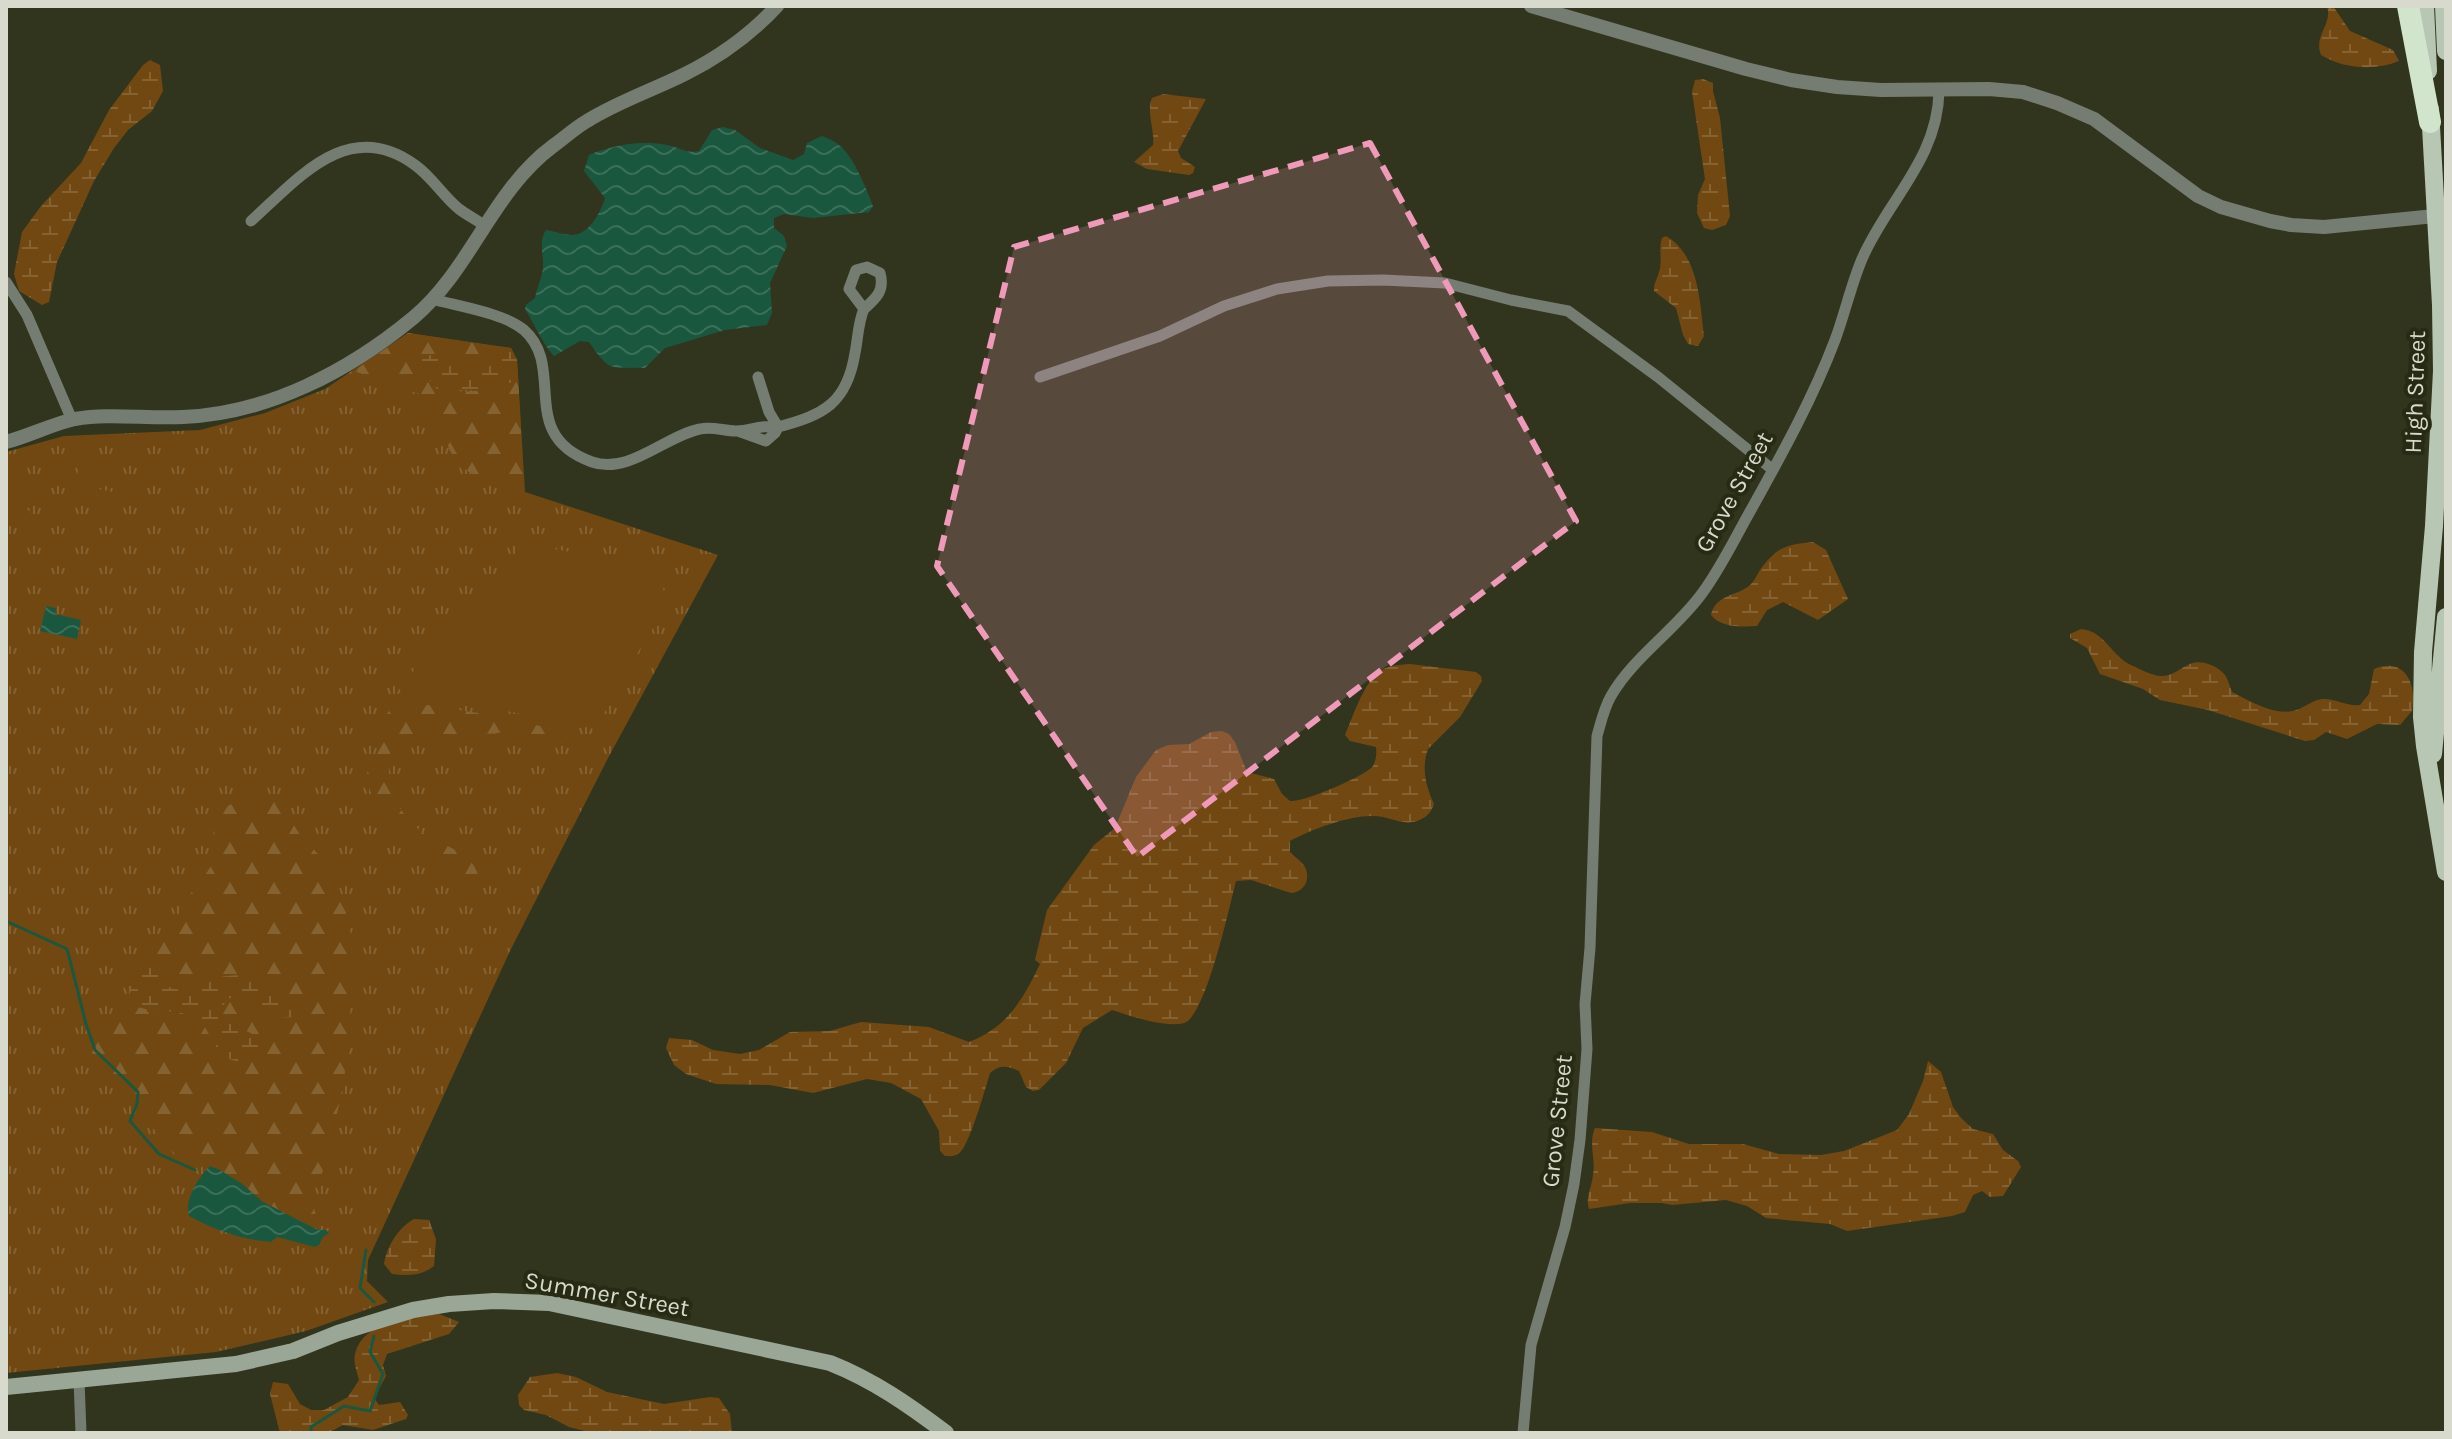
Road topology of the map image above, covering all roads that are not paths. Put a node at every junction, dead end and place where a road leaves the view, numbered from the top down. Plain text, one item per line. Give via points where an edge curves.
1 (777, 6) edge
2 (1531, 6) edge
3 (2408, 6) edge
4 (2425, 6) edge
5 (2444, 6) edge
6 (2446, 51) edge
7 (1939, 91) junction
8 (2430, 122) junction
9 (2435, 216) junction
10 (251, 221) dead end
11 (485, 226) junction
12 (6, 282) edge
13 (432, 299) junction
14 (864, 309) dead end
15 (758, 377) dead end
16 (1040, 377) dead end
17 (72, 420) junction
18 (778, 427) junction
19 (6, 442) edge
20 (1773, 470) junction
21 (2440, 526) edge
22 (2439, 551) edge
23 (2446, 617) edge
24 (2445, 633) edge
25 (2431, 778) junction
26 (2446, 872) edge
27 (79, 1380) junction
28 (6, 1387) edge
29 (81, 1433) edge
30 (946, 1433) edge
31 (1523, 1433) edge

1 - 11 street via 712,59 587,121 553,145 526,169
2 - 7 street via 1791,80
3 - 8 highway
4 - 8 main road, High Street
5 - 6 main road
7 - 9 street via 2023,92 2076,110 2198,196 2270,221 2324,227
7 - 20 street, Grove Street via 1922,157 1861,261 1836,339
8 - 9 main road, High Street
9 - 21 main road, High Street via 2442,338
10 - 11 street via 319,161 370,148 406,159
11 - 13 street
12 - 17 street via 27,315
13 - 17 street via 414,318 336,372 288,394 187,417
13 - 18 street via 523,330 542,360 545,410 555,437 595,463 619,464 702,428
14 - 18 street via 852,371 840,395 809,419
15 - 18 street
16 - 20 street via 1277,289 1328,281 1445,283 1568,311
17 - 19 street
20 - 31 street, Grove Street via 1703,592 1611,695 1597,736 1580,1140 1565,1227 1531,1345
21 - 22 main road, High Street
22 - 25 main road, High Street via 2422,684
23 - 24 main road, High Street
24 - 25 main road, High Street
25 - 26 main road, High Street
27 - 28 main road, Summer Street
27 - 29 street
27 - 30 main road, Summer Street via 236,1364 435,1306 549,1303 830,1363 863,1376

